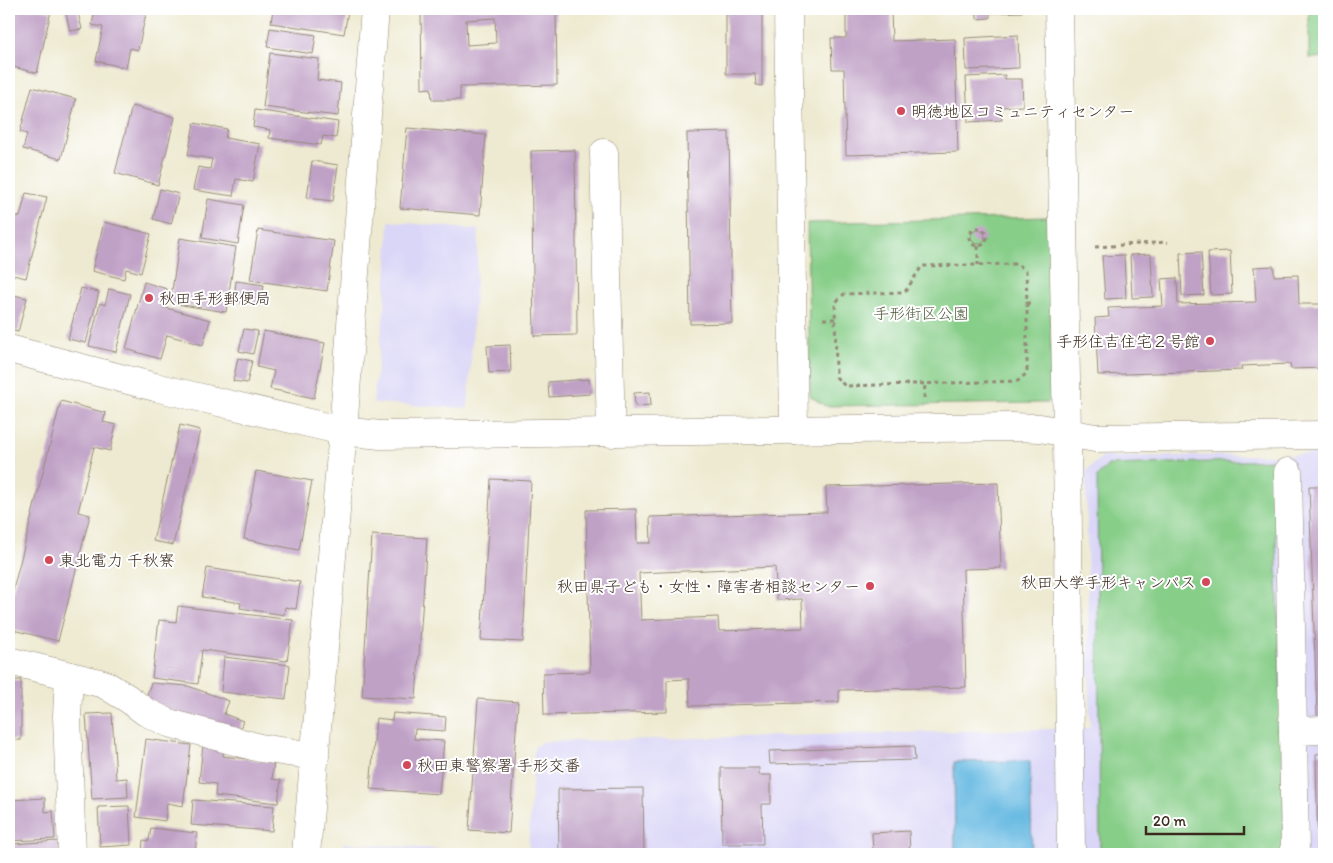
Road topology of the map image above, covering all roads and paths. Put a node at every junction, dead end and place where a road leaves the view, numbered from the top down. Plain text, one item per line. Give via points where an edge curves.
1 (375, 9) edge
2 (788, 9) edge
3 (1059, 9) edge
4 (604, 153) dead end
5 (1168, 242) dead end
6 (978, 246) junction
7 (1095, 247) dead end
8 (978, 265) junction
9 (1027, 303) junction
10 (1064, 303) junction
11 (9, 349) edge
12 (794, 430) junction
13 (343, 431) junction
14 (611, 433) junction
15 (1067, 433) junction
16 (1324, 435) edge
17 (1288, 472) dead end
18 (9, 661) edge
19 (69, 676) junction
20 (1324, 730) edge
21 (1293, 731) junction
22 (315, 756) junction
23 (72, 854) edge
24 (306, 854) edge
25 (1071, 854) edge
26 (1295, 854) edge

1 - 13 street
2 - 12 street
3 - 10 street
4 - 14 street
5 - 7 path
6 - 6 path via 984,244 988,236 980,227 970,231 969,237 971,243
6 - 8 path
8 - 9 path via 1017,264 1026,271
8 - 9 path via 922,266 905,292 844,294 835,303 836,377 845,386 1018,381 1027,373
9 - 10 path
10 - 15 street
11 - 13 street
12 - 14 street
12 - 15 street via 1012,427
13 - 14 street via 380,435
13 - 22 street
15 - 16 street via 1095,438
15 - 25 street
17 - 21 street
18 - 19 street
19 - 22 street via 104,684 169,723 260,748
19 - 23 street via 67,716
20 - 21 street
21 - 26 street
22 - 24 street

